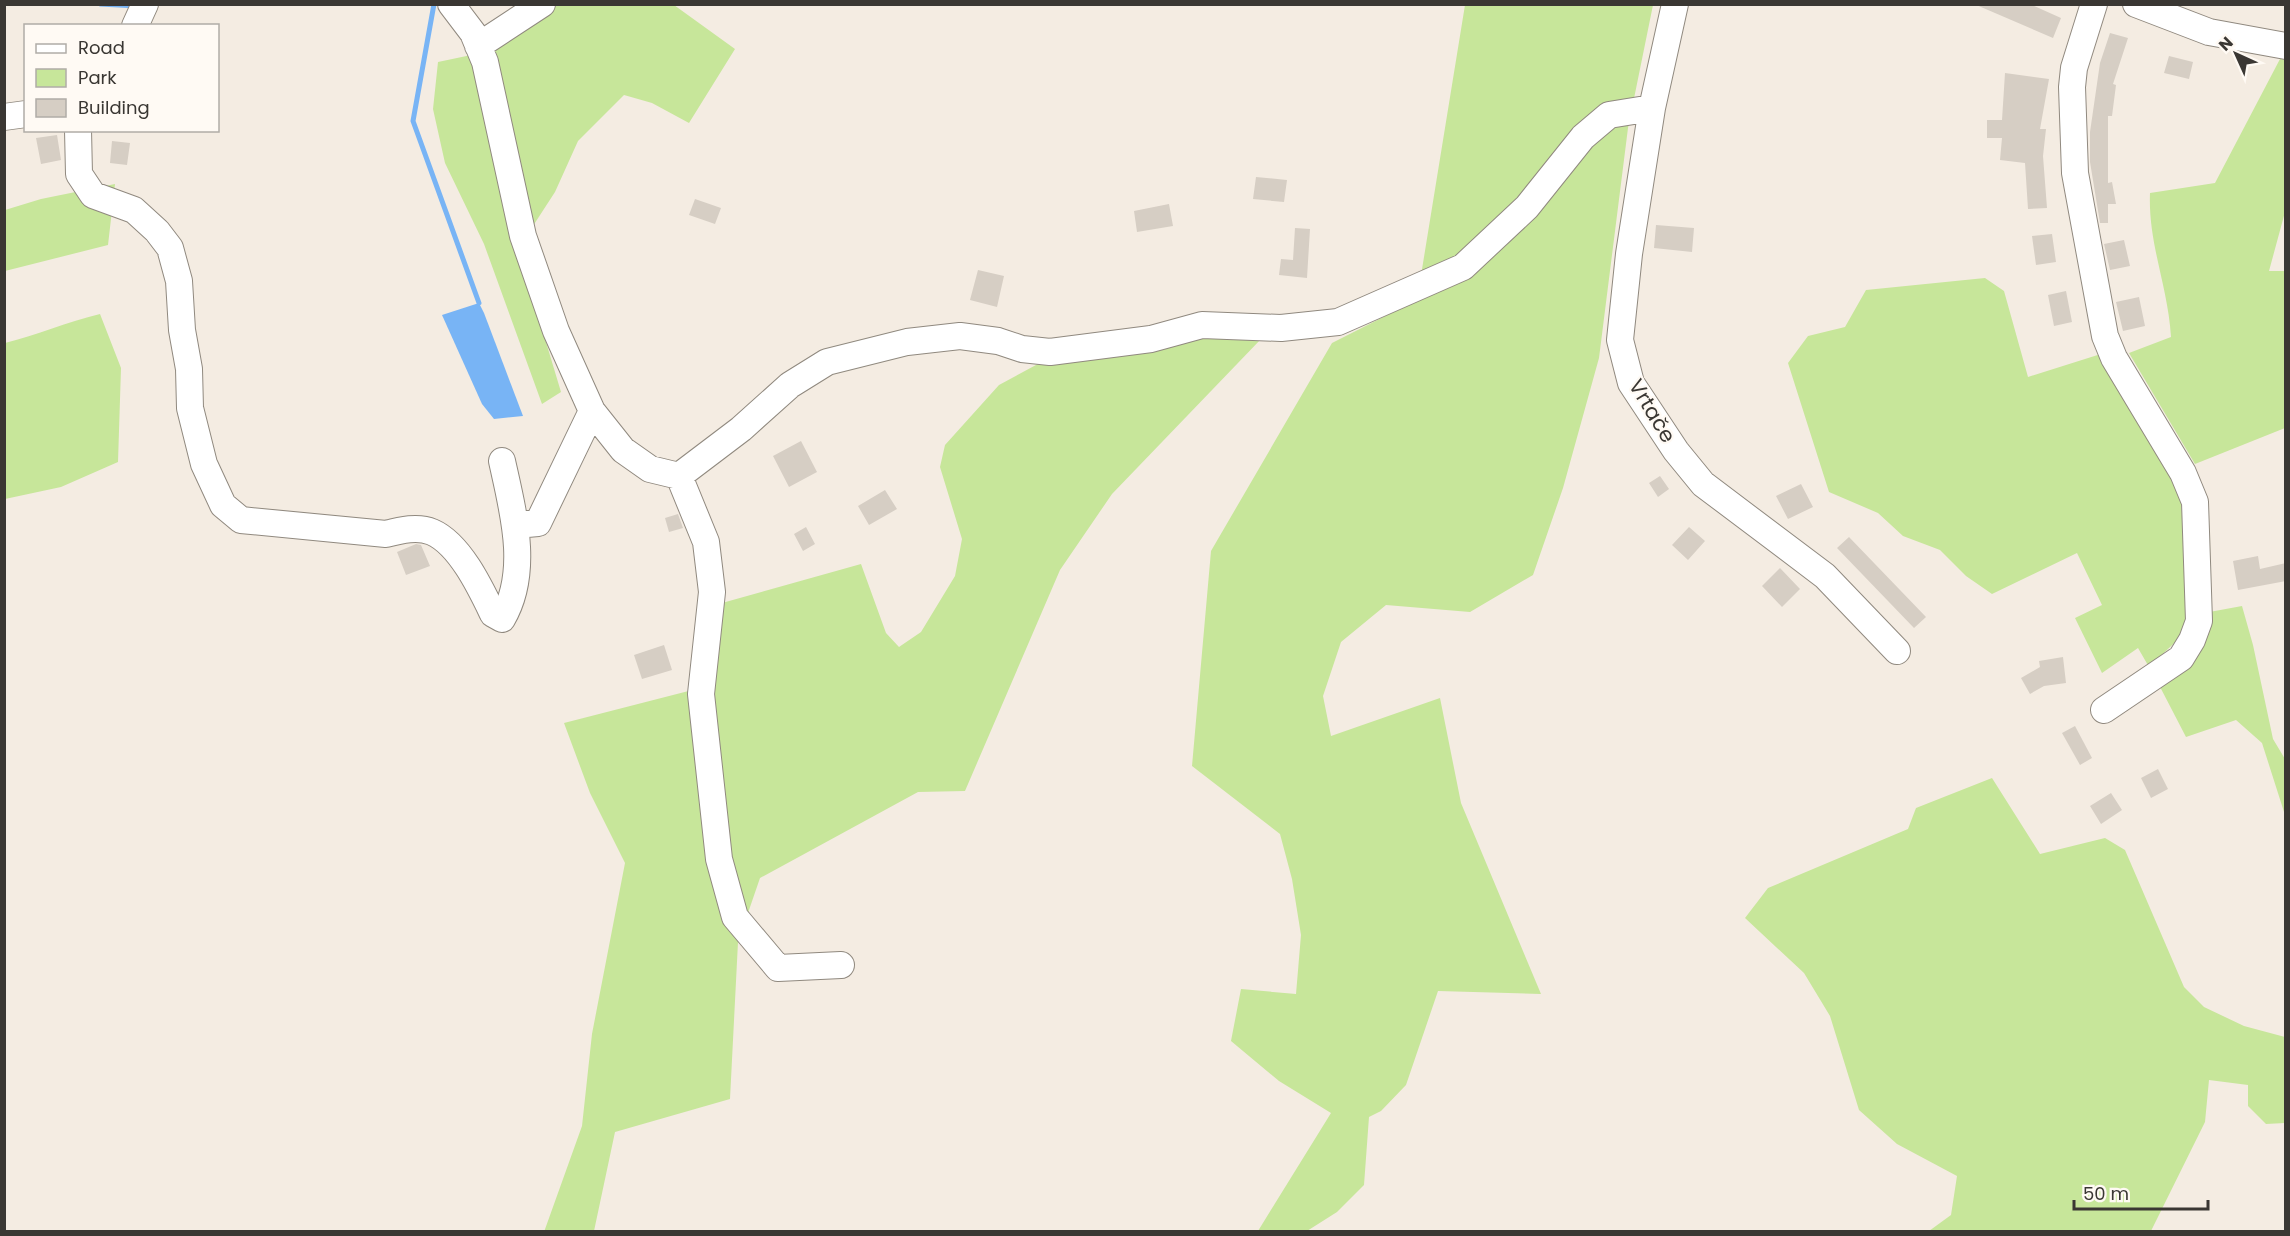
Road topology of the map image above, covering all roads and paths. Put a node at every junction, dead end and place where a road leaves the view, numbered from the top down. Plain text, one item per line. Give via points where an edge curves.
1 (452, 4) edge
2 (542, 4) edge
3 (1675, 4) edge
4 (2094, 4) edge
5 (2136, 4) edge
6 (478, 46) junction
7 (2286, 46) edge
8 (1652, 108) junction
9 (24, 114) edge
10 (4, 117) edge
11 (78, 132) edge
12 (592, 411) junction
13 (502, 461) dead end
14 (679, 476) junction
15 (516, 525) junction
16 (1897, 651) dead end
17 (2104, 710) dead end
18 (841, 965) dead end

1 - 6 street
2 - 6 street
3 - 8 street, Vrtače
4 - 17 street via 2074,68 2074,173 2105,336 2114,358 2183,473 2195,502 2199,621 2181,658
5 - 7 street via 2209,32
6 - 12 street via 485,62 523,236 556,331
8 - 14 street via 1608,115 1583,137 1527,207 1462,267 1338,322 1281,328 1202,325 1151,339 1050,351 960,336 907,342 827,362 790,385
8 - 16 street, Vrtače via 1620,340 1631,382 1676,451 1703,484 1825,576
9 - 10 street
11 - 15 street via 79,174 93,195 134,210 170,248 179,281 190,408 204,464 223,505 241,520 386,534 408,529 432,532 456,552 493,614 501,619 509,606 516,569
12 - 14 street via 623,450 650,469
12 - 15 street via 538,523
13 - 15 street
14 - 18 street via 706,542 712,592 701,694 719,859 735,917 778,968

